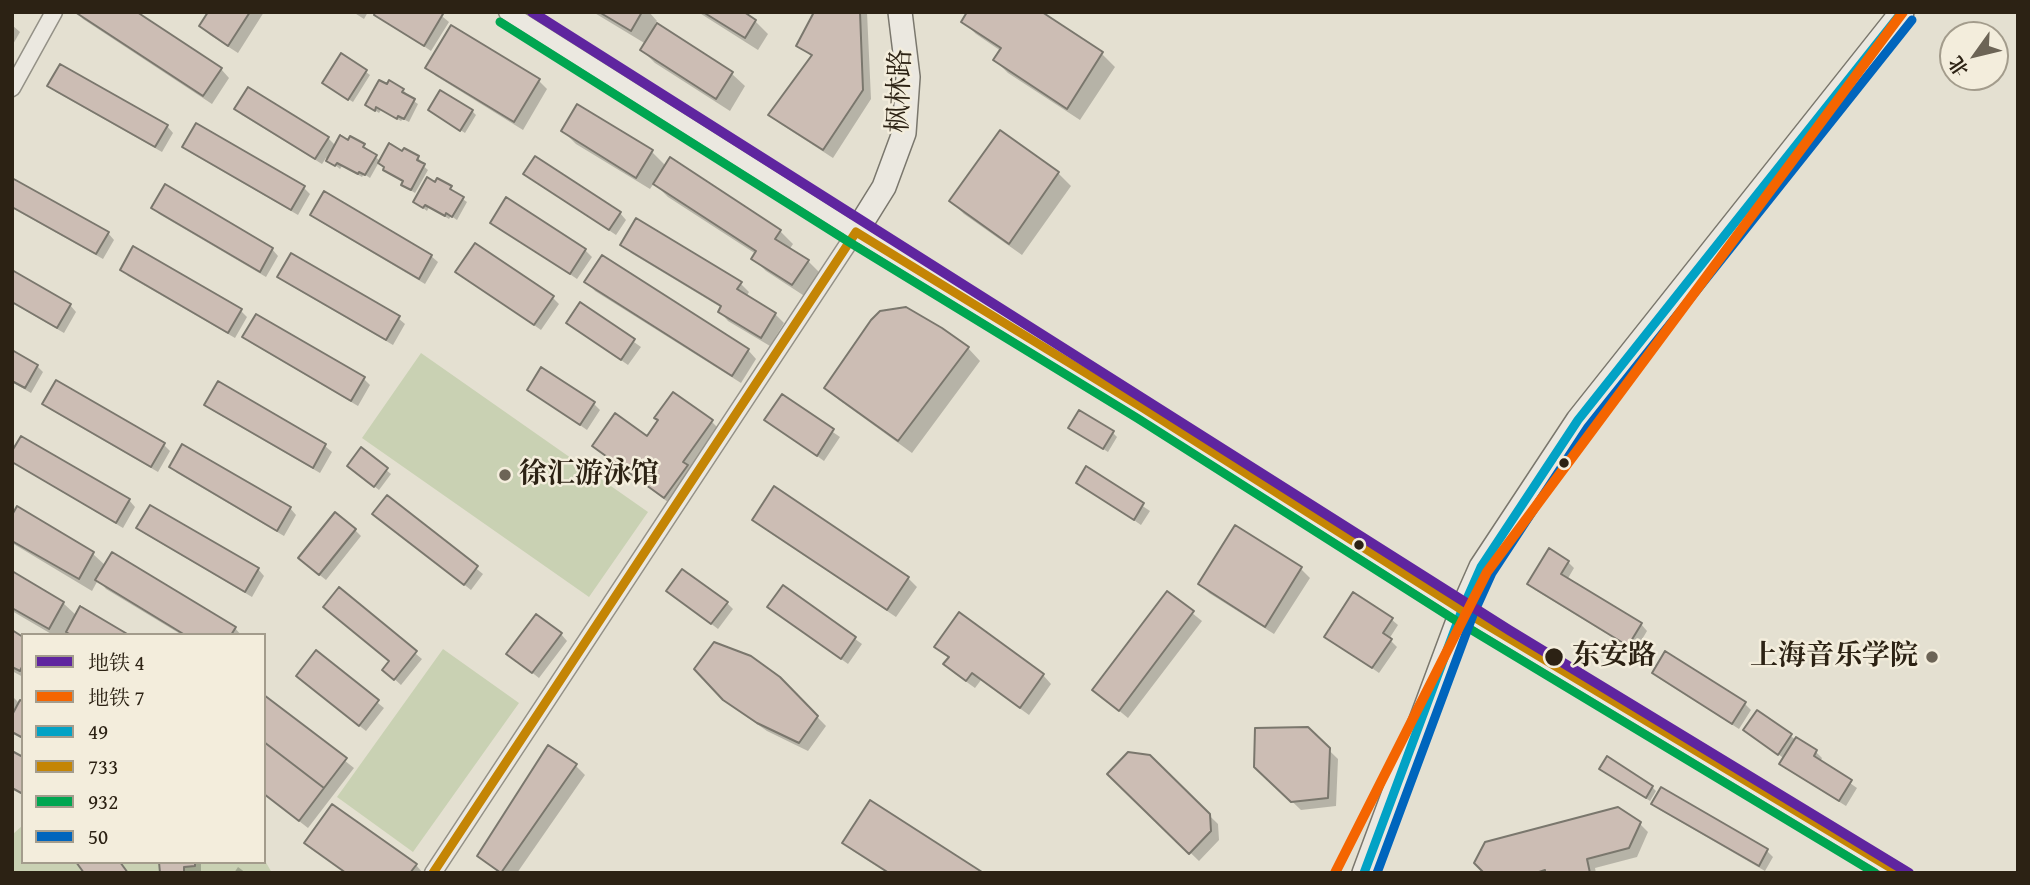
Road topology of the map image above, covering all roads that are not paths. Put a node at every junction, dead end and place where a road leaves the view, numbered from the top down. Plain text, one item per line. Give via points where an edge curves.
1 (54, 12) edge
2 (507, 12) edge
3 (900, 12) edge
4 (1902, 12) edge
5 (12, 88) edge
6 (856, 232) junction
7 (1462, 610) junction
8 (433, 873) edge
9 (1364, 873) edge
10 (1899, 873) edge

1 - 5 street
2 - 6 street
3 - 6 street, 枫林路 via 908,76 904,133 884,187
4 - 7 street via 1566,435 1482,567
6 - 7 street
6 - 8 street, 枫林路
7 - 9 street
7 - 10 street

